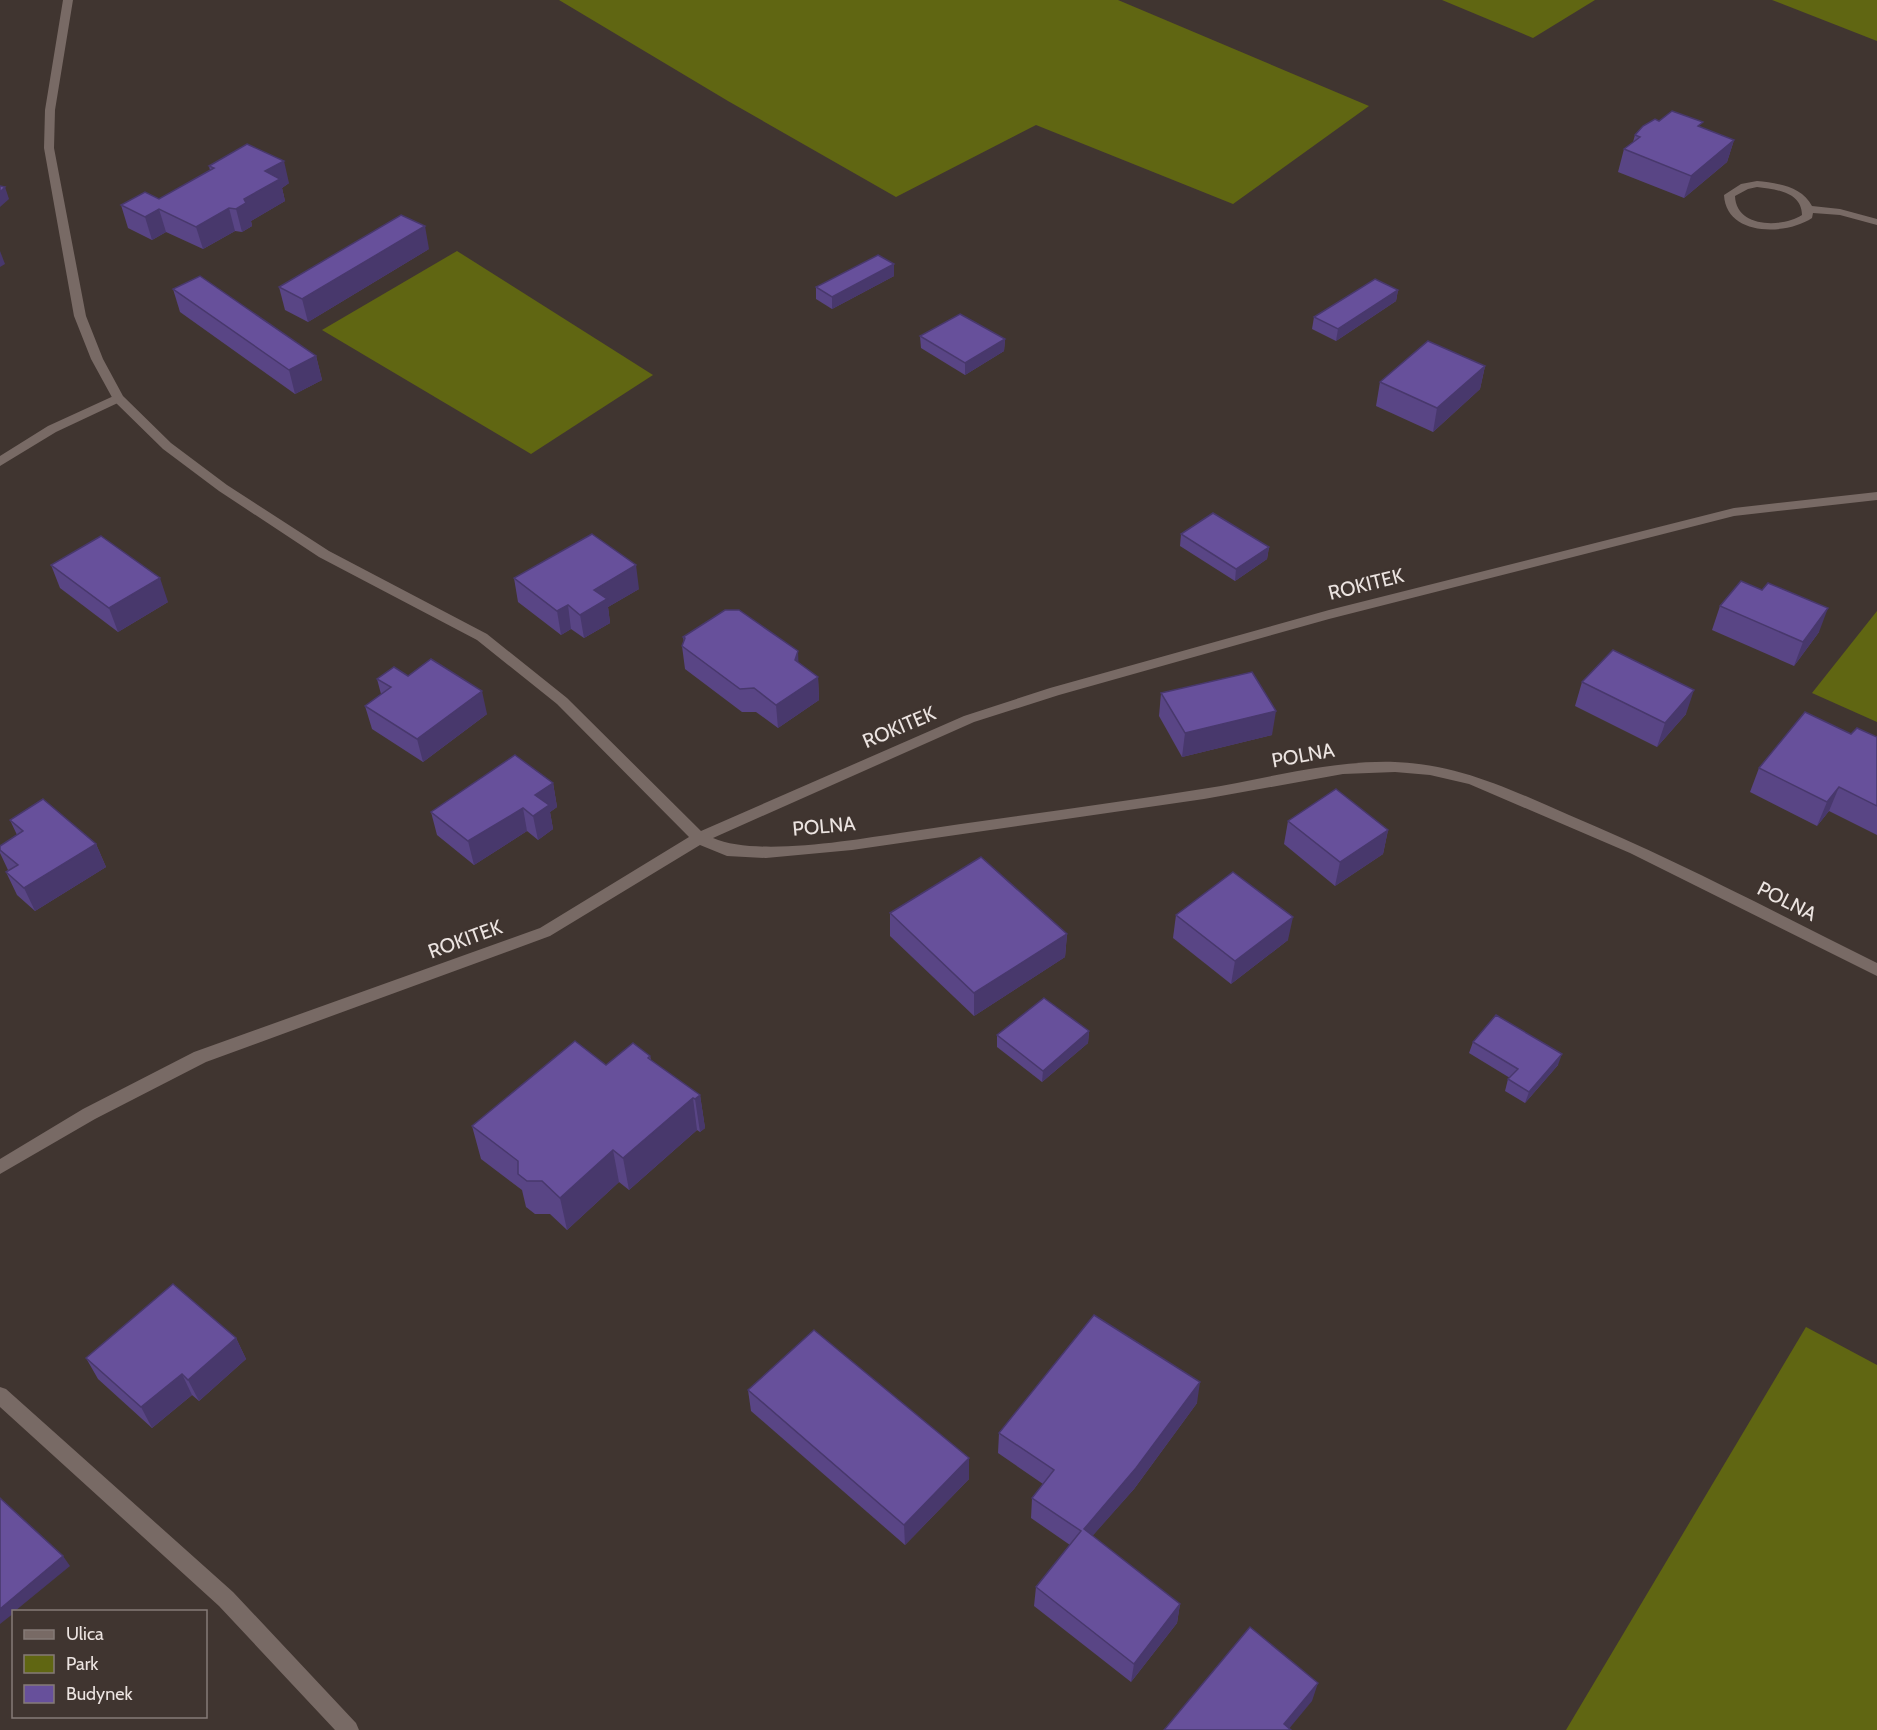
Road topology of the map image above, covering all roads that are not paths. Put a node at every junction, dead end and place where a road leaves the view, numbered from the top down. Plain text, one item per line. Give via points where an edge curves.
1 (69, 0) edge
2 (1809, 209) junction
3 (1877, 222) edge
4 (118, 398) junction
5 (0, 462) edge
6 (1877, 496) edge
7 (699, 838) junction
8 (1877, 970) edge
9 (0, 1167) edge
10 (0, 1395) edge
11 (349, 1730) edge

1 - 4 street via 51,110 49,148 80,316
2 - 2 street via 1796,194 1771,185 1735,190 1728,202 1739,217 1765,226 1792,226 1802,222
2 - 3 street
4 - 5 street via 52,429
4 - 7 street via 168,446 223,488 324,554 482,637 562,701
6 - 7 street, ROKITEK via 1734,512 1329,615 1055,691 969,719
7 - 8 street, POLNA via 727,850 766,852 852,845 1204,794 1343,769 1430,770 1472,779 1635,849
7 - 9 street, ROKITEK via 545,932 200,1057 89,1114
10 - 11 street via 226,1599

